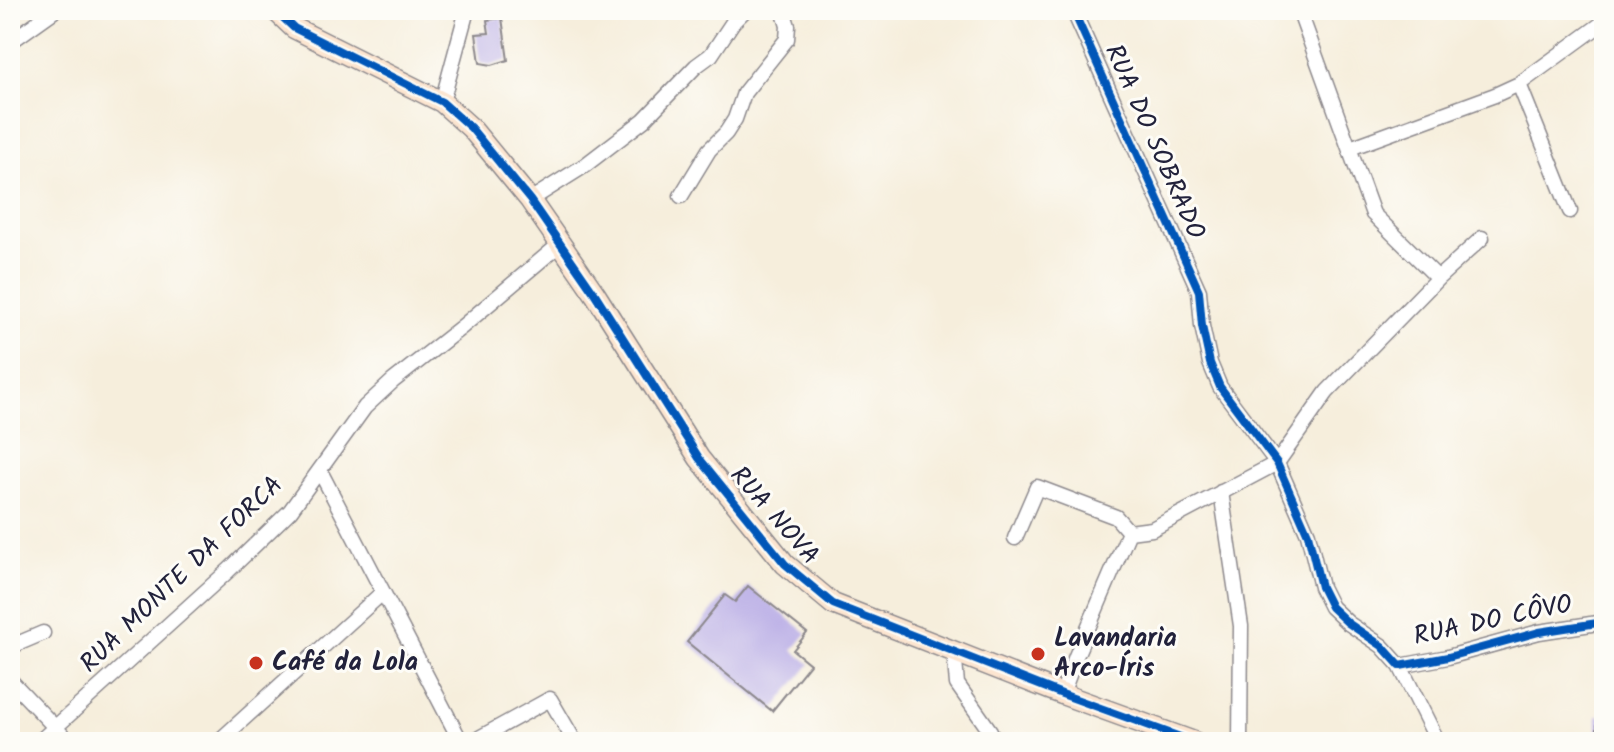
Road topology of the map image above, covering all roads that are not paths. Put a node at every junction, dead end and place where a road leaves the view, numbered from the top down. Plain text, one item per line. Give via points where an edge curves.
1 (55, 10) edge
2 (275, 10) edge
3 (467, 10) edge
4 (745, 10) edge
5 (783, 10) edge
6 (1073, 10) edge
7 (1299, 10) edge
8 (1604, 22) edge
9 (10, 42) edge
10 (1519, 84) junction
11 (442, 102) junction
12 (1350, 148) junction
13 (681, 196) dead end
14 (530, 200) junction
15 (1570, 211) dead end
16 (1482, 238) dead end
17 (560, 244) junction
18 (1438, 278) junction
19 (1199, 291) joint
20 (1277, 463) junction
21 (320, 471) junction
22 (1221, 492) junction
23 (1129, 532) junction
24 (1015, 538) dead end
25 (382, 593) junction
26 (1604, 622) edge
27 (43, 633) dead end
28 (10, 647) edge
29 (954, 651) junction
30 (1400, 666) junction
31 (10, 680) edge
32 (1062, 694) junction
33 (56, 727) junction
34 (39, 742) edge
35 (69, 742) edge
36 (218, 742) edge
37 (461, 742) edge
38 (472, 742) edge
39 (575, 742) edge
40 (994, 742) edge
41 (1194, 742) edge
42 (1240, 742) edge
43 (1438, 742) edge

1 - 9 street
2 - 11 street, RUA NOVA via 294,28
3 - 11 street
4 - 14 street via 711,55 644,120
5 - 13 street via 787,39 744,93 735,119
6 - 19 street, RUA DO SOBRADO
7 - 12 street
8 - 10 street
10 - 12 street
10 - 15 street
11 - 14 street, RUA NOVA via 471,128
12 - 18 street via 1373,214
14 - 17 street, RUA NOVA
16 - 18 street
17 - 21 street, RUA MONTE DA FORCA via 365,407
17 - 29 street, RUA NOVA via 699,458 785,564 833,604
18 - 20 street via 1327,392
19 - 20 street, RUA DO CÔVO via 1210,363 1220,387
20 - 22 street
20 - 30 street, RUA DO CÔVO via 1308,534 1331,607
21 - 25 street
21 - 33 street, RUA MONTE DA FORCA via 279,522
22 - 23 street via 1152,529
22 - 42 street via 1241,626
23 - 24 street via 1116,517 1037,487
23 - 32 street
25 - 36 street
25 - 37 street
26 - 30 street, RUA DO CÔVO
27 - 28 street
29 - 32 street, RUA NOVA
29 - 40 street via 957,684
30 - 43 street
31 - 33 street
32 - 41 street, RUA NOVA
33 - 34 street, RUA MONTE DA FORCA
33 - 35 street
38 - 39 street via 550,699

